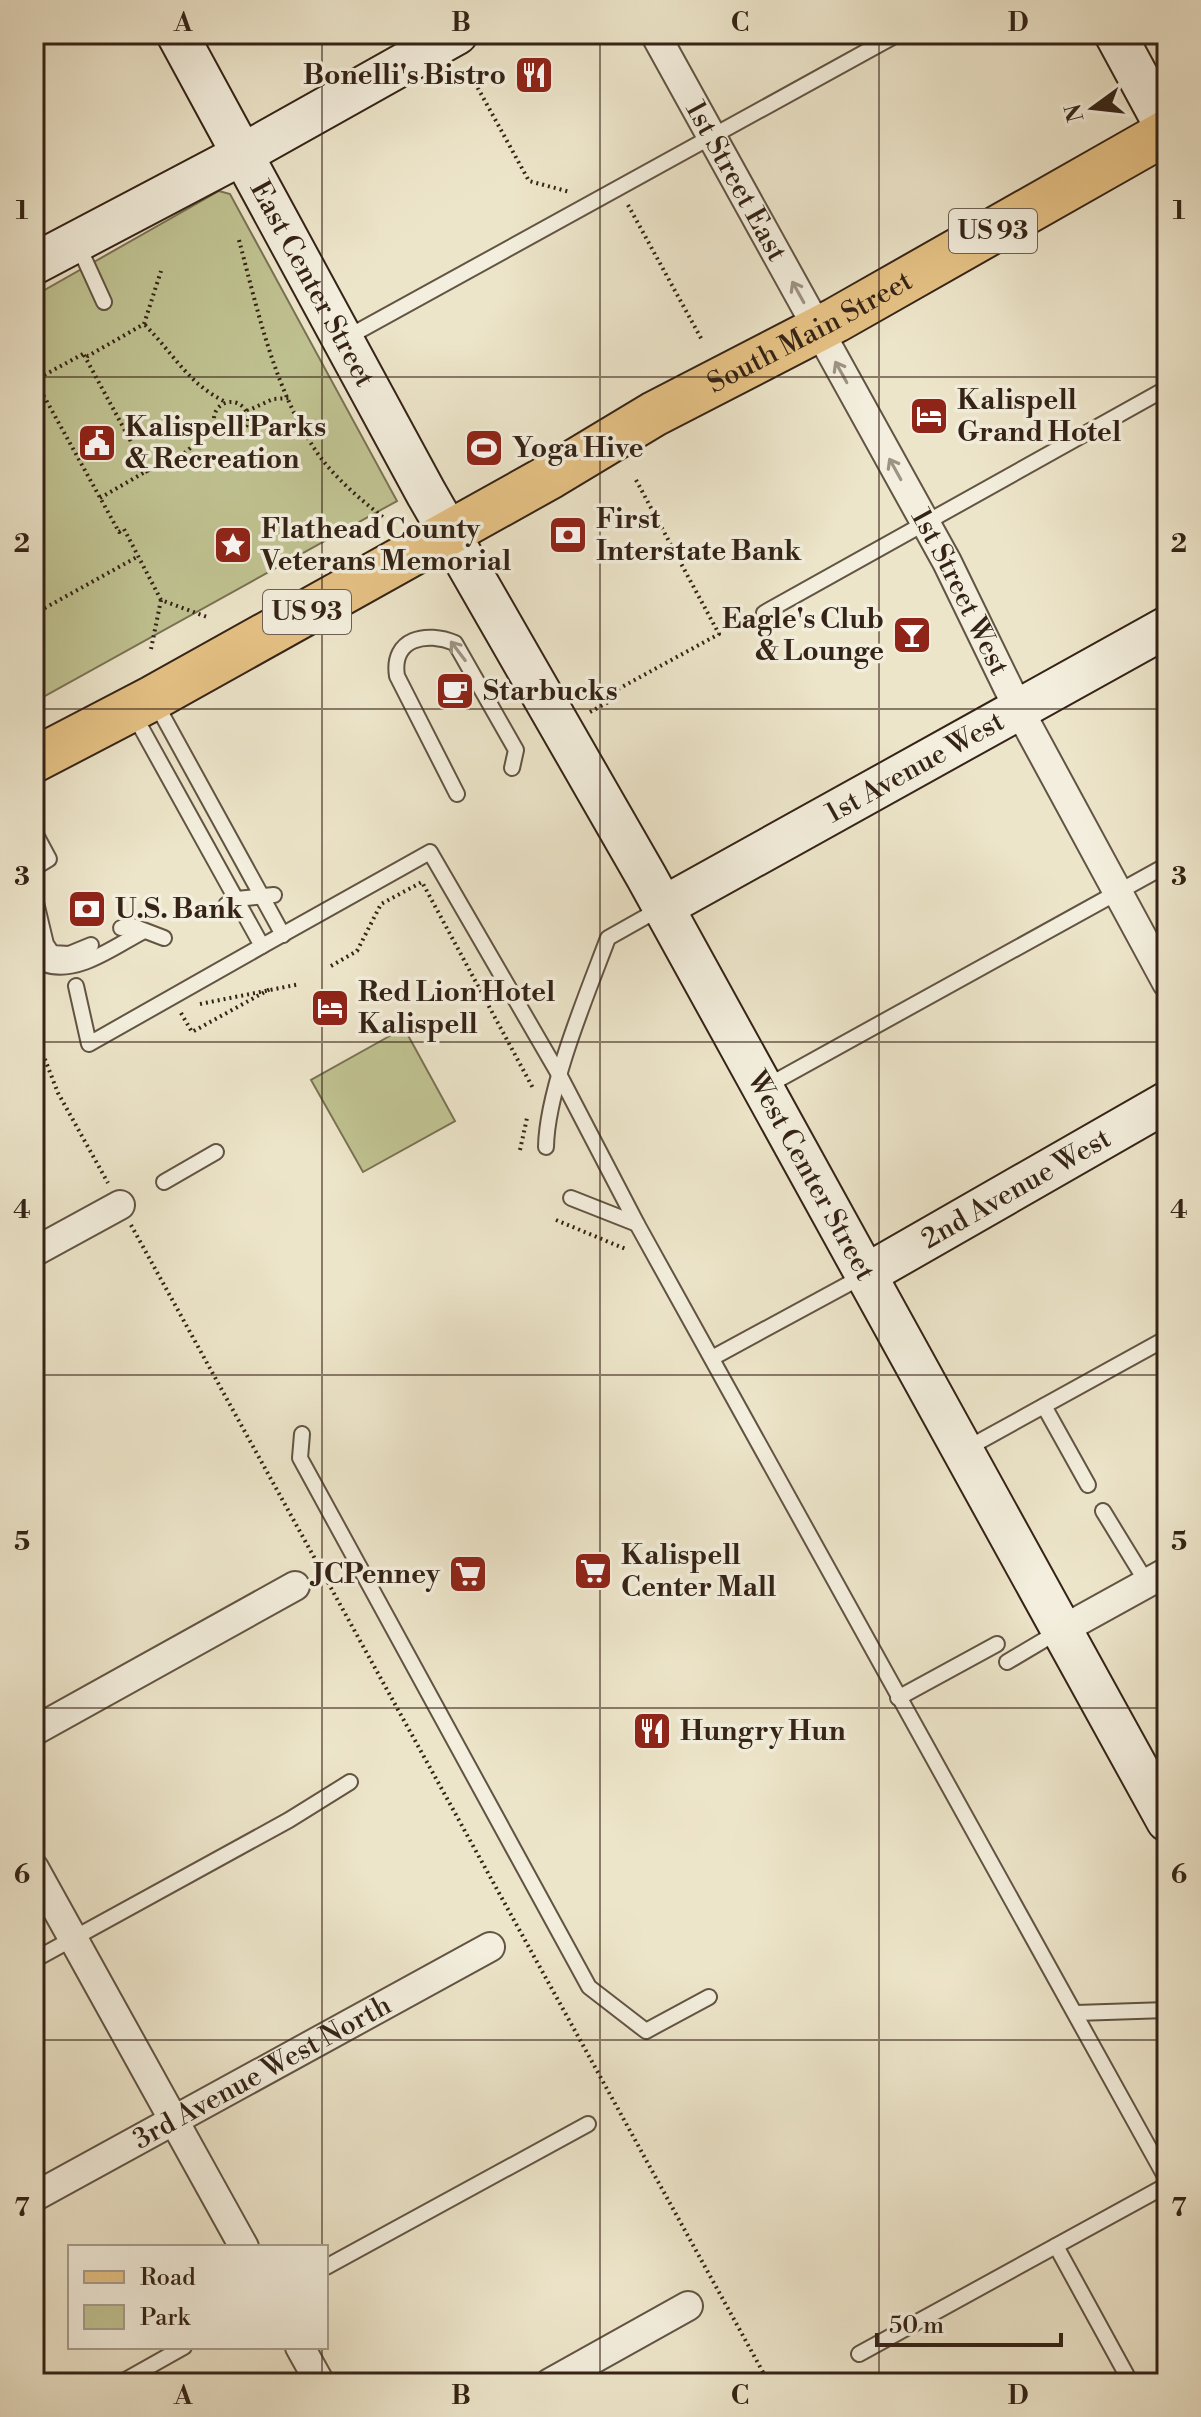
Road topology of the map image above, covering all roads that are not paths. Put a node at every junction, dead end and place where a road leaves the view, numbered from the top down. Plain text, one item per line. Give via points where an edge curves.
1 (177, 34) edge
2 (457, 34) edge
3 (655, 34) edge
4 (898, 34) edge
5 (1115, 34) edge
6 (1167, 131) edge
7 (711, 135) junction
8 (241, 155) junction
9 (76, 241) junction
10 (34, 264) edge
11 (104, 302) dead end
12 (819, 329) junction
13 (342, 340) junction
14 (1167, 388) edge
15 (926, 524) junction
16 (450, 532) junction
17 (764, 613) dead end
18 (1167, 627) edge
19 (142, 704) junction
20 (1018, 708) junction
21 (34, 760) edge
22 (512, 768) dead end
23 (457, 794) dead end
24 (34, 831) edge
25 (1167, 865) edge
26 (34, 868) edge
27 (1118, 892) junction
28 (34, 894) edge
29 (268, 895) junction
30 (231, 902) junction
31 (663, 907) junction
32 (121, 928) dead end
33 (144, 931) junction
34 (283, 935) junction
35 (164, 938) dead end
36 (34, 945) edge
37 (91, 945) dead end
38 (262, 946) junction
39 (1167, 983) edge
40 (76, 986) dead end
41 (561, 1078) junction
42 (761, 1089) junction
43 (1167, 1102) edge
44 (546, 1147) dead end
45 (216, 1152) dead end
46 (164, 1182) dead end
47 (571, 1198) dead end
48 (120, 1205) road end
49 (637, 1224) junction
50 (34, 1252) edge
51 (865, 1275) junction
52 (1167, 1338) edge
53 (712, 1358) junction
54 (1044, 1406) junction
55 (302, 1434) dead end
56 (962, 1451) junction
57 (1088, 1485) dead end
58 (1103, 1511) dead end
59 (1157, 1577) edge
60 (295, 1586) dead end
61 (1062, 1630) junction
62 (997, 1644) dead end
63 (1007, 1662) dead end
64 (898, 1698) junction
65 (34, 1731) edge
66 (350, 1782) dead end
67 (1164, 1810) edge
68 (34, 1868) edge
69 (73, 1939) junction
70 (490, 1947) dead end
71 (34, 1960) edge
72 (709, 1997) dead end
73 (1167, 2010) edge
74 (1076, 2013) junction
75 (175, 2121) junction
76 (588, 2124) dead end
77 (1167, 2183) edge
78 (34, 2197) edge
79 (243, 2245) edge
80 (1056, 2246) junction
81 (328, 2266) edge
82 (688, 2306) dead end
83 (180, 2349) edge
84 (301, 2349) edge
85 (859, 2354) dead end
86 (120, 2383) edge
87 (320, 2383) edge
88 (550, 2383) edge
89 (1131, 2383) edge

1 - 8 street, East Center Street
2 - 8 street
3 - 7 street, 1st Street East
4 - 7 lane
5 - 6 street
6 - 12 main road, South Main Street / US 93
12 -> 7 street, 1st Street East
7 - 13 lane
8 - 9 street
8 - 13 street, East Center Street
9 - 10 street
9 - 11 lane
15 -> 12 street, 1st Street West
12 - 16 main road, South Main Street / US 93 via 654,414
13 - 16 street, East Center Street
14 - 15 lane
15 - 17 lane
15 - 20 street, 1st Street West
16 - 19 main road, US 93
16 - 31 street, West Center Street
18 - 20 street, 1st Avenue West
19 - 21 main road, US 93
19 - 29 lane
19 - 30 lane
20 - 27 street, 1st Street West
20 - 31 street, 1st Avenue West
22 -> 23 lane via 516,750 455,643 437,635 420,637 398,657 397,676
24 - 26 lane via 49,859
25 - 27 lane
27 - 39 street, 1st Street West
27 - 42 lane
28 - 37 lane via 52,953 69,954
29 - 30 lane
29 - 34 lane
30 - 38 lane
31 - 41 lane via 608,938
31 - 42 street, West Center Street
32 - 33 lane via 130,925
33 - 35 lane
33 - 36 lane via 65,967 44,964
34 - 38 lane
34 - 41 lane via 430,852
38 - 40 lane via 89,1044
41 - 44 lane
41 - 49 lane
42 - 51 street, West Center Street
43 - 51 street, 2nd Avenue West
45 - 46 lane
47 - 49 lane
48 - 50 street
49 - 53 lane
51 - 53 lane
51 - 56 street, West Center Street
52 - 54 lane
53 - 64 lane
54 - 56 lane
54 - 57 lane
55 - 72 lane via 300,1458 589,1987 646,2031
56 - 61 street, West Center Street
58 - 59 lane
59 - 61 street
60 - 65 street
61 - 63 lane
61 - 67 street, West Center Street
62 - 64 lane
64 - 74 lane
66 - 69 lane
68 - 69 street
69 - 71 lane
69 - 75 street
70 - 75 street, 3rd Avenue West North
73 - 74 lane
74 - 77 lane
75 - 78 street, 3rd Avenue West North
75 - 79 street
76 - 81 lane
77 - 80 lane
80 - 85 lane
80 - 89 lane
82 - 88 street
83 - 86 lane
84 - 87 street

